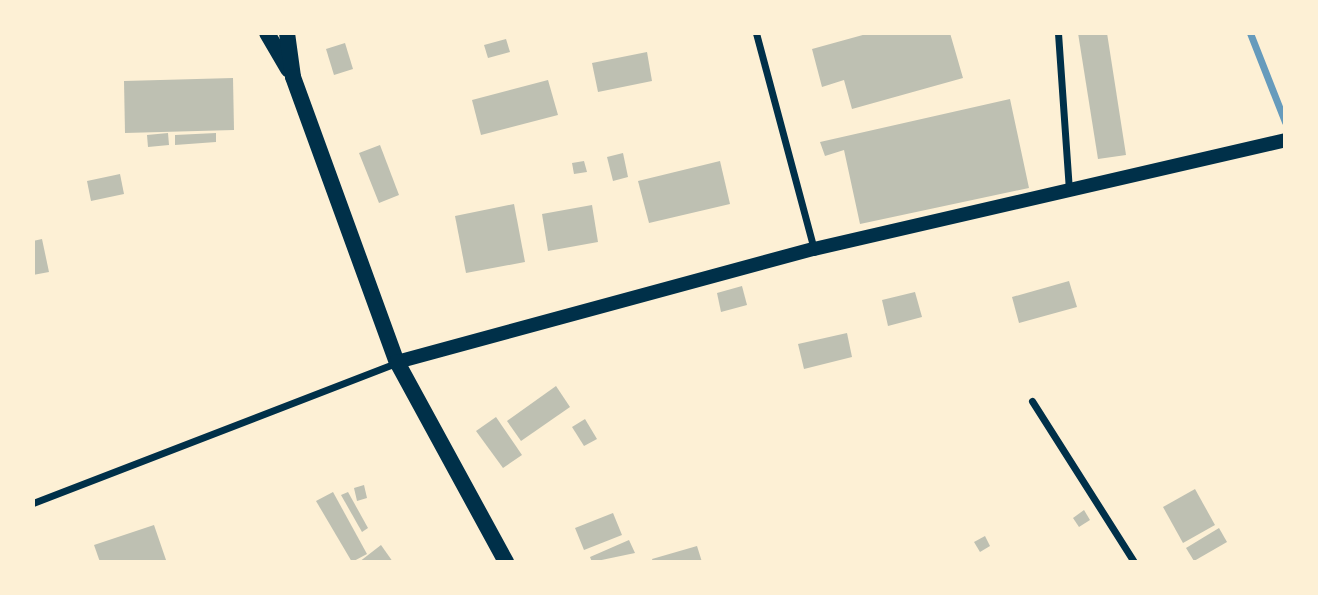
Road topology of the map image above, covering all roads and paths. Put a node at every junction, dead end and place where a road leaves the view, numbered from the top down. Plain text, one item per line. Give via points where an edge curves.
1 (267, 33) edge
2 (287, 33) edge
3 (756, 33) edge
4 (1058, 33) edge
5 (293, 77) junction
6 (1283, 140) edge
7 (1069, 189) junction
8 (814, 249) junction
9 (397, 362) junction
10 (1032, 401) dead end
11 (33, 503) edge
12 (506, 562) edge
13 (1134, 562) edge

1 - 5 main road
2 - 5 main road
3 - 8 street
4 - 7 street
5 - 9 main road
6 - 7 main road
7 - 8 main road
8 - 9 main road
9 - 11 street
9 - 12 main road
10 - 13 street

